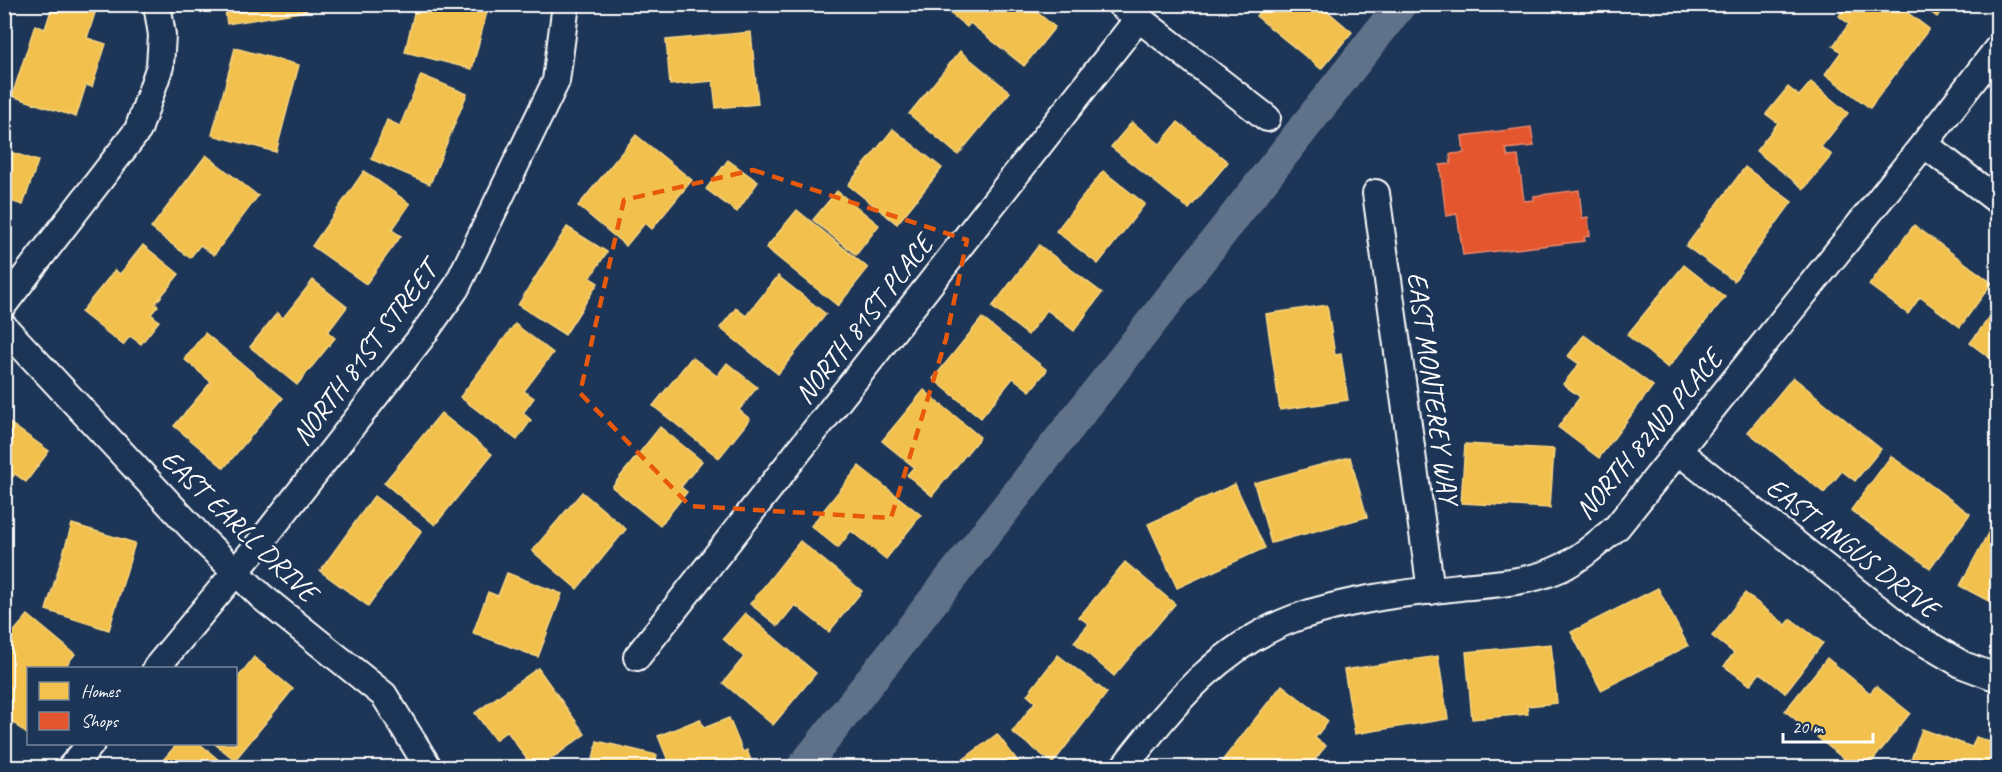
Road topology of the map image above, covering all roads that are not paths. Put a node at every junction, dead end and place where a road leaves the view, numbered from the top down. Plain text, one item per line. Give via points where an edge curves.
1 (157, 4) edge
2 (566, 4) edge
3 (1129, 12) edge
4 (1998, 48) edge
5 (1267, 118) dead end
6 (1924, 144) junction
7 (1376, 193) dead end
8 (1998, 201) edge
9 (4, 303) edge
10 (4, 327) edge
11 (1678, 451) junction
12 (236, 572) junction
13 (1431, 591) junction
14 (638, 657) dead end
15 (158, 667) edge
16 (1998, 678) edge
17 (90, 745) edge
18 (70, 768) edge
19 (429, 768) edge
20 (1123, 768) edge

1 - 9 street via 162,35 160,66 138,130
2 - 12 street, NORTH 81ST STREET via 556,81 456,288
3 - 5 street
3 - 14 street, NORTH 81ST PLACE
4 - 6 street, NORTH 82ND PLACE
6 - 8 street
6 - 11 street, NORTH 82ND PLACE
7 - 13 street, EAST MONTEREY WAY
10 - 12 street, EAST EARLL DRIVE
11 - 13 street, NORTH 82ND PLACE via 1617,527 1555,571 1513,582
11 - 16 street, EAST ANGUS DRIVE via 1910,633 1963,665
12 - 15 street, NORTH 81ST STREET
12 - 19 street, EAST EARLL DRIVE via 384,695
13 - 20 street, NORTH 82ND PLACE via 1353,602 1294,618 1248,641 1210,667 1176,701
17 - 18 street

